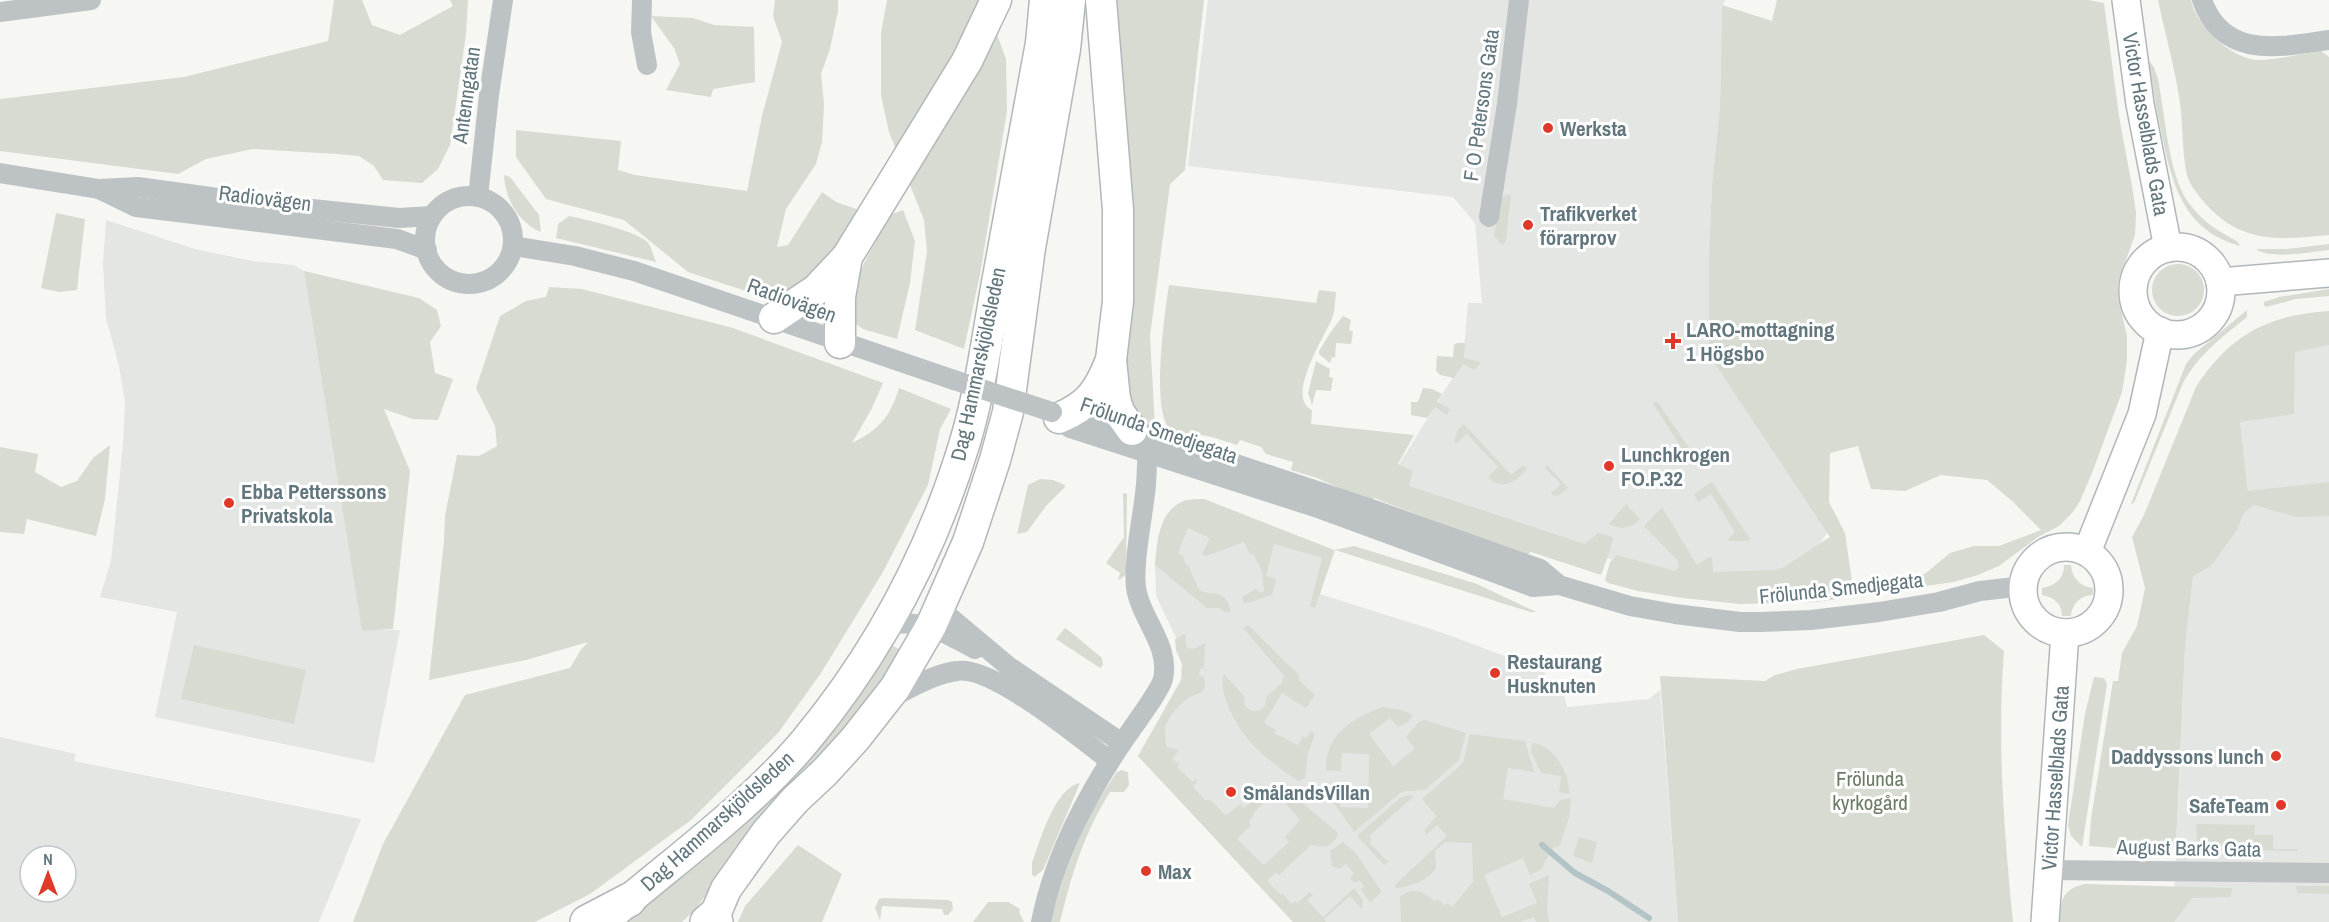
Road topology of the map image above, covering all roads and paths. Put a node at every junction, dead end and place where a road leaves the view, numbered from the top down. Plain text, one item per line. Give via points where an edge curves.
1 (91, 0) edge
2 (503, 0) edge
3 (642, 0) edge
4 (996, 0) edge
5 (1045, 0) edge
6 (1070, 0) edge
7 (1101, 0) edge
8 (1519, 0) edge
9 (2126, 0) edge
10 (2202, 0) edge
11 (0, 12) edge
12 (2329, 40) edge
13 (646, 65) dead end
14 (0, 173) edge
15 (99, 189) junction
16 (478, 197) junction
17 (432, 216) junction
18 (1489, 217) dead end
19 (513, 246) junction
20 (2168, 248) junction
21 (427, 250) junction
22 (847, 257) junction
23 (2329, 273) edge
24 (2220, 282) junction
25 (774, 318) junction
26 (2160, 331) junction
27 (840, 343) junction
28 (1111, 360) junction
29 (1063, 414) junction
30 (1143, 440) junction
31 (2087, 552) junction
32 (2024, 586) junction
33 (935, 618) junction
34 (888, 625) junction
35 (2065, 633) junction
36 (886, 700) junction
37 (1122, 743) junction
38 (1110, 761) junction
39 (2048, 870) junction
40 (2329, 873) edge
41 (629, 900) junction
42 (712, 920) edge
43 (587, 922) edge
44 (603, 922) edge
45 (1041, 922) edge
46 (2044, 922) edge

1 - 11 street
2 - 16 street, Antenngatan
3 - 13 street via 640,32
4 - 22 main road via 967,61
5 - 34 main road, Dag Hammarskjöldsleden via 1041,43 972,413 930,538
6 - 33 main road, Dag Hammarskjöldsleden via 1008,412 982,503
7 - 28 main road via 1118,210 1118,301
8 - 18 street, F O Petersons Gata
9 - 20 street, Victor Hasselblads Gata via 2140,104
10 - 12 street via 2206,12 2235,41 2259,47
14 - 15 street, Radiovägen
15 - 17 street, Radiovägen via 138,187 399,218
15 - 21 street, Radiovägen via 136,207 396,239
16 - 17 street via 463,196 449,201
16 - 19 street via 505,214
17 - 21 street via 426,230
19 - 21 street via 507,262 495,275 468,284 442,274 430,261
19 - 25 street, Radiovägen via 634,271
20 - 24 street via 2187,248 2204,256
20 - 26 street via 2147,258 2133,286 2141,316
22 - 25 main road via 816,290
22 - 27 main road via 840,297
23 - 24 street
24 - 26 street via 2219,304 2208,322 2181,334
25 - 27 street, Radiovägen
26 - 31 street via 2142,414
27 - 29 street, Radiovägen, bridge
28 - 29 main road via 1100,387
28 - 30 main road via 1119,412
29 - 30 street, Frölunda Smedjegata
29 - 30 street, Frölunda Smedjegata via 1070,428
30 - 32 street, Frölunda Smedjegata via 1533,586 1559,585 1630,606 1675,614 1740,622 1800,621 1879,612
30 - 37 street via 1137,593 1165,663 1163,682
31 - 32 street via 2063,547 2046,552 2033,562
31 - 35 street via 2096,558 2107,576 2109,596 2094,623
32 - 35 street via 2025,603 2034,618 2048,629
33 - 34 street
33 - 36 main road, Dag Hammarskjöldsleden
33 - 37 street
34 - 41 main road, Dag Hammarskjöldsleden via 840,698 776,773
35 - 39 street, Victor Hasselblads Gata
36 - 38 street via 939,676 968,671 995,681 1036,706
36 - 42 main road, Dag Hammarskjöldsleden via 855,739 766,833 726,889
37 - 38 street
38 - 45 street via 1082,807 1046,895
39 - 40 street, August Barks Gata
39 - 46 street, Victor Hasselblads Gata
41 - 43 highway
41 - 44 main road, Dag Hammarskjöldsleden

